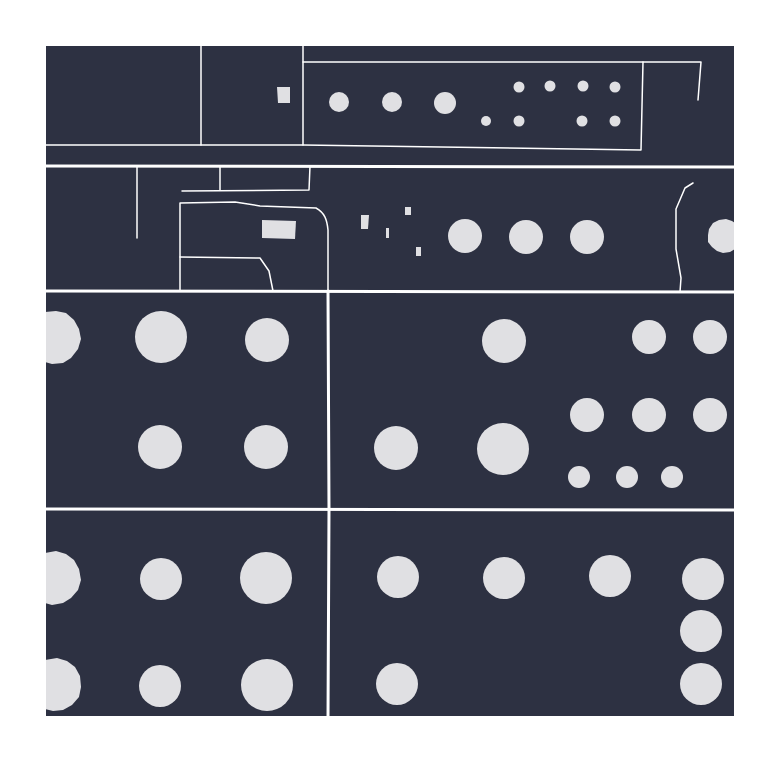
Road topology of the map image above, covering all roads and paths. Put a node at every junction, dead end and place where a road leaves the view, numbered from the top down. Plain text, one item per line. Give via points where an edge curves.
1 (201, 45) edge
2 (303, 45) edge
3 (303, 62) junction
4 (643, 62) junction
5 (698, 100) dead end
6 (45, 145) edge
7 (201, 145) junction
8 (303, 145) junction
9 (45, 166) edge
10 (137, 166) junction
11 (220, 166) junction
12 (310, 166) junction
13 (735, 167) edge
14 (693, 183) dead end
15 (220, 190) junction
16 (182, 191) dead end
17 (137, 238) dead end
18 (180, 257) junction
19 (45, 291) edge
20 (180, 291) junction
21 (273, 291) junction
22 (328, 291) junction
23 (680, 292) junction
24 (735, 292) edge
25 (45, 509) edge
26 (328, 510) junction
27 (735, 510) edge
28 (328, 717) edge

1 - 7 lane
2 - 3 lane
3 - 4 lane
3 - 8 lane
4 - 5 lane via 701,62
4 - 8 lane via 641,150
6 - 7 lane
7 - 8 lane
9 - 10 street
10 - 11 street
10 - 17 lane
11 - 12 street
11 - 15 lane
12 - 13 street
12 - 15 lane via 309,190
14 - 23 lane via 685,188 676,210
15 - 16 lane
18 - 20 lane
18 - 21 lane via 260,258 269,272
18 - 22 lane via 180,204 235,202 260,206 316,208 322,211 327,222
19 - 20 street
20 - 21 street
21 - 22 street
22 - 23 street
22 - 26 street
23 - 24 street
25 - 26 street
26 - 27 street
26 - 28 street

